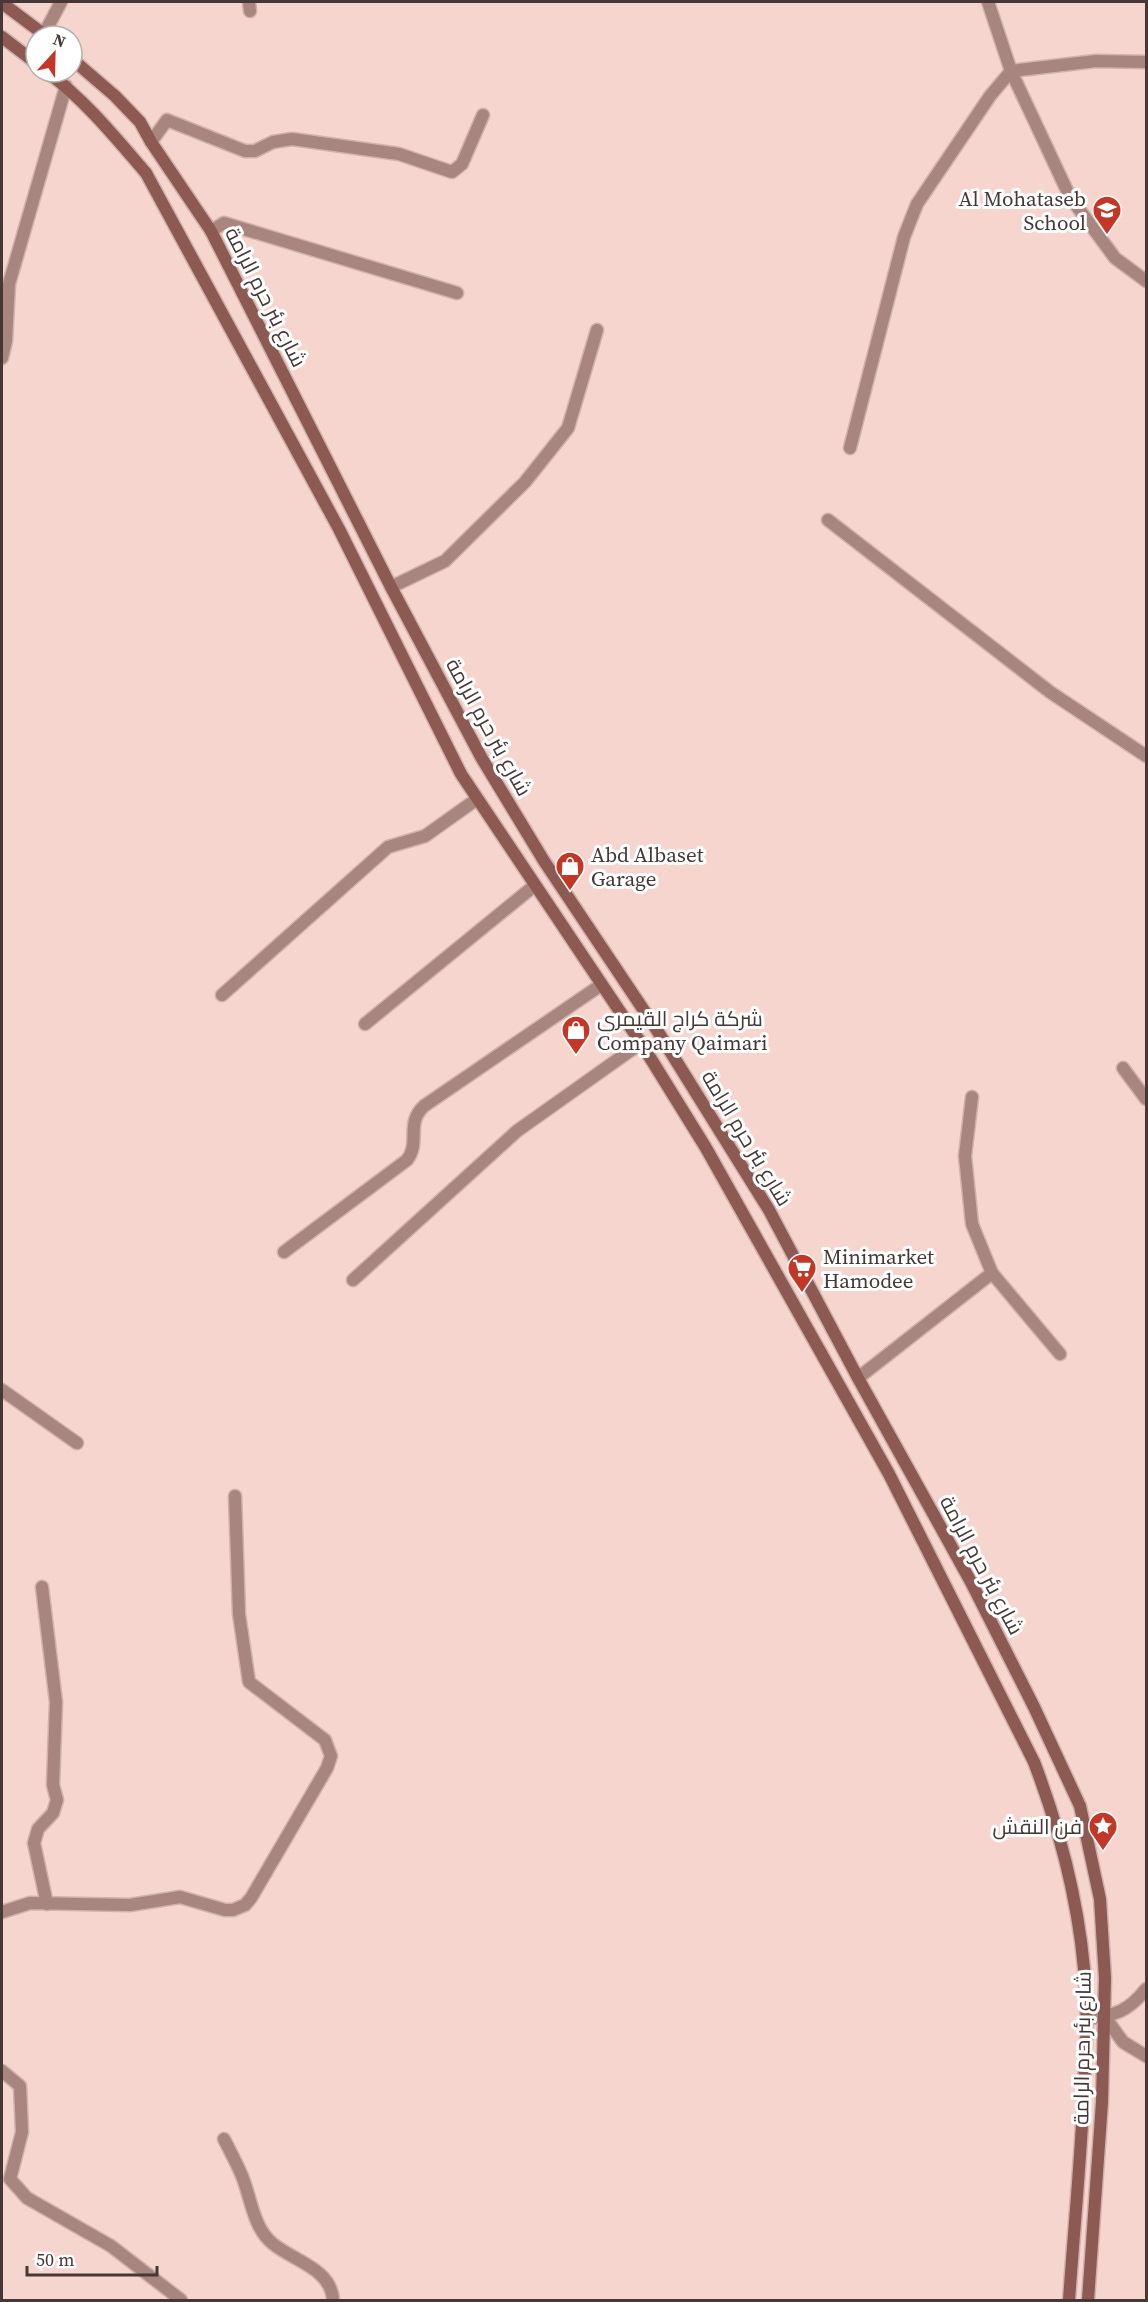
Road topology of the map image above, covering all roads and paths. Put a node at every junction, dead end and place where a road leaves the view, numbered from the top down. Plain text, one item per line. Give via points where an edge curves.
1 (61, 2) edge
2 (988, 2) edge
3 (2, 3) edge
4 (30, 24) edge
5 (50, 24) edge
6 (2, 37) edge
7 (24, 54) edge
8 (1146, 62) edge
9 (84, 69) edge
10 (1011, 71) junction
11 (63, 84) edge
12 (66, 86) junction
13 (483, 115) dead end
14 (151, 142) junction
15 (211, 231) junction
16 (1146, 281) edge
17 (457, 293) dead end
18 (597, 330) dead end
19 (2, 358) edge
20 (850, 448) dead end
21 (828, 520) dead end
22 (391, 587) junction
23 (1146, 756) edge
24 (477, 799) junction
25 (534, 885) junction
26 (601, 985) junction
27 (222, 995) dead end
28 (365, 1024) dead end
29 (641, 1043) junction
30 (1123, 1068) dead end
31 (972, 1097) dead end
32 (1146, 1099) edge
33 (284, 1252) dead end
34 (992, 1273) junction
35 (353, 1280) dead end
36 (1060, 1354) dead end
37 (858, 1378) junction
38 (2, 1390) edge
39 (77, 1443) dead end
40 (235, 1496) dead end
41 (42, 1587) dead end
42 (47, 1904) junction
43 (2, 1912) edge
44 (1146, 1989) edge
45 (1105, 2017) junction
46 (1087, 2019) junction
47 (1146, 2056) edge
48 (2, 2071) edge
49 (224, 2139) dead end
50 (181, 2301) edge
51 (333, 2301) edge
52 (1069, 2301) edge
53 (1088, 2301) edge

1 - 5 street
2 - 10 street
3 - 4 main road
6 - 7 main road
8 - 10 street via 1096,61
9 - 14 main road, شارع بئر حرم الرامة via 140,122
10 - 16 street via 1070,197 1115,258
10 - 20 street via 917,204 904,237
11 - 12 main road, شارع بئر حرم الرامة
12 - 19 street via 9,284
12 - 24 main road, شارع بئر حرم الرامة via 146,173 339,529
13 - 14 street via 461,166 452,172 399,154 292,139 245,152 167,120
14 - 15 main road, شارع بئر حرم الرامة
15 - 17 street via 224,223
15 - 22 main road, شارع بئر حرم الرامة
18 - 22 street via 568,428 525,482 445,561
21 - 23 street via 1050,692
22 - 37 main road, شارع بئر حرم الرامة via 481,757 769,1210
24 - 25 main road, شارع بئر حرم الرامة
24 - 27 street via 425,836 388,847
25 - 26 main road, شارع بئر حرم الرامة
25 - 28 street
26 - 29 main road, شارع بئر حرم الرامة
26 - 33 street via 424,1106 415,1119 413,1148 407,1160
29 - 35 street via 517,1131
29 - 46 main road, شارع بئر حرم الرامة via 706,1148 889,1474 1034,1762 1067,1862 1081,1937
30 - 32 street
31 - 34 street via 965,1156 972,1224
34 - 36 street
34 - 37 street
37 - 45 main road, شارع بئر حرم الرامة via 971,1582 1080,1806 1100,1899
38 - 39 street
40 - 42 street via 239,1614 249,1682 322,1737 329,1748 329,1765 251,1898 241,1907 225,1910 180,1897 130,1905
41 - 42 street via 56,1702 53,1785 57,1800 53,1813 38,1829 34,1843
42 - 43 street via 30,1903
44 - 45 street via 1120,2013
45 - 46 street
45 - 47 street via 1124,2042
45 - 53 main road, شارع بئر حرم الرامة
46 - 52 main road, شارع بئر حرم الرامة
48 - 50 street via 20,2086 22,2132 10,2179 27,2198 111,2246
49 - 51 street via 265,2236 323,2276

